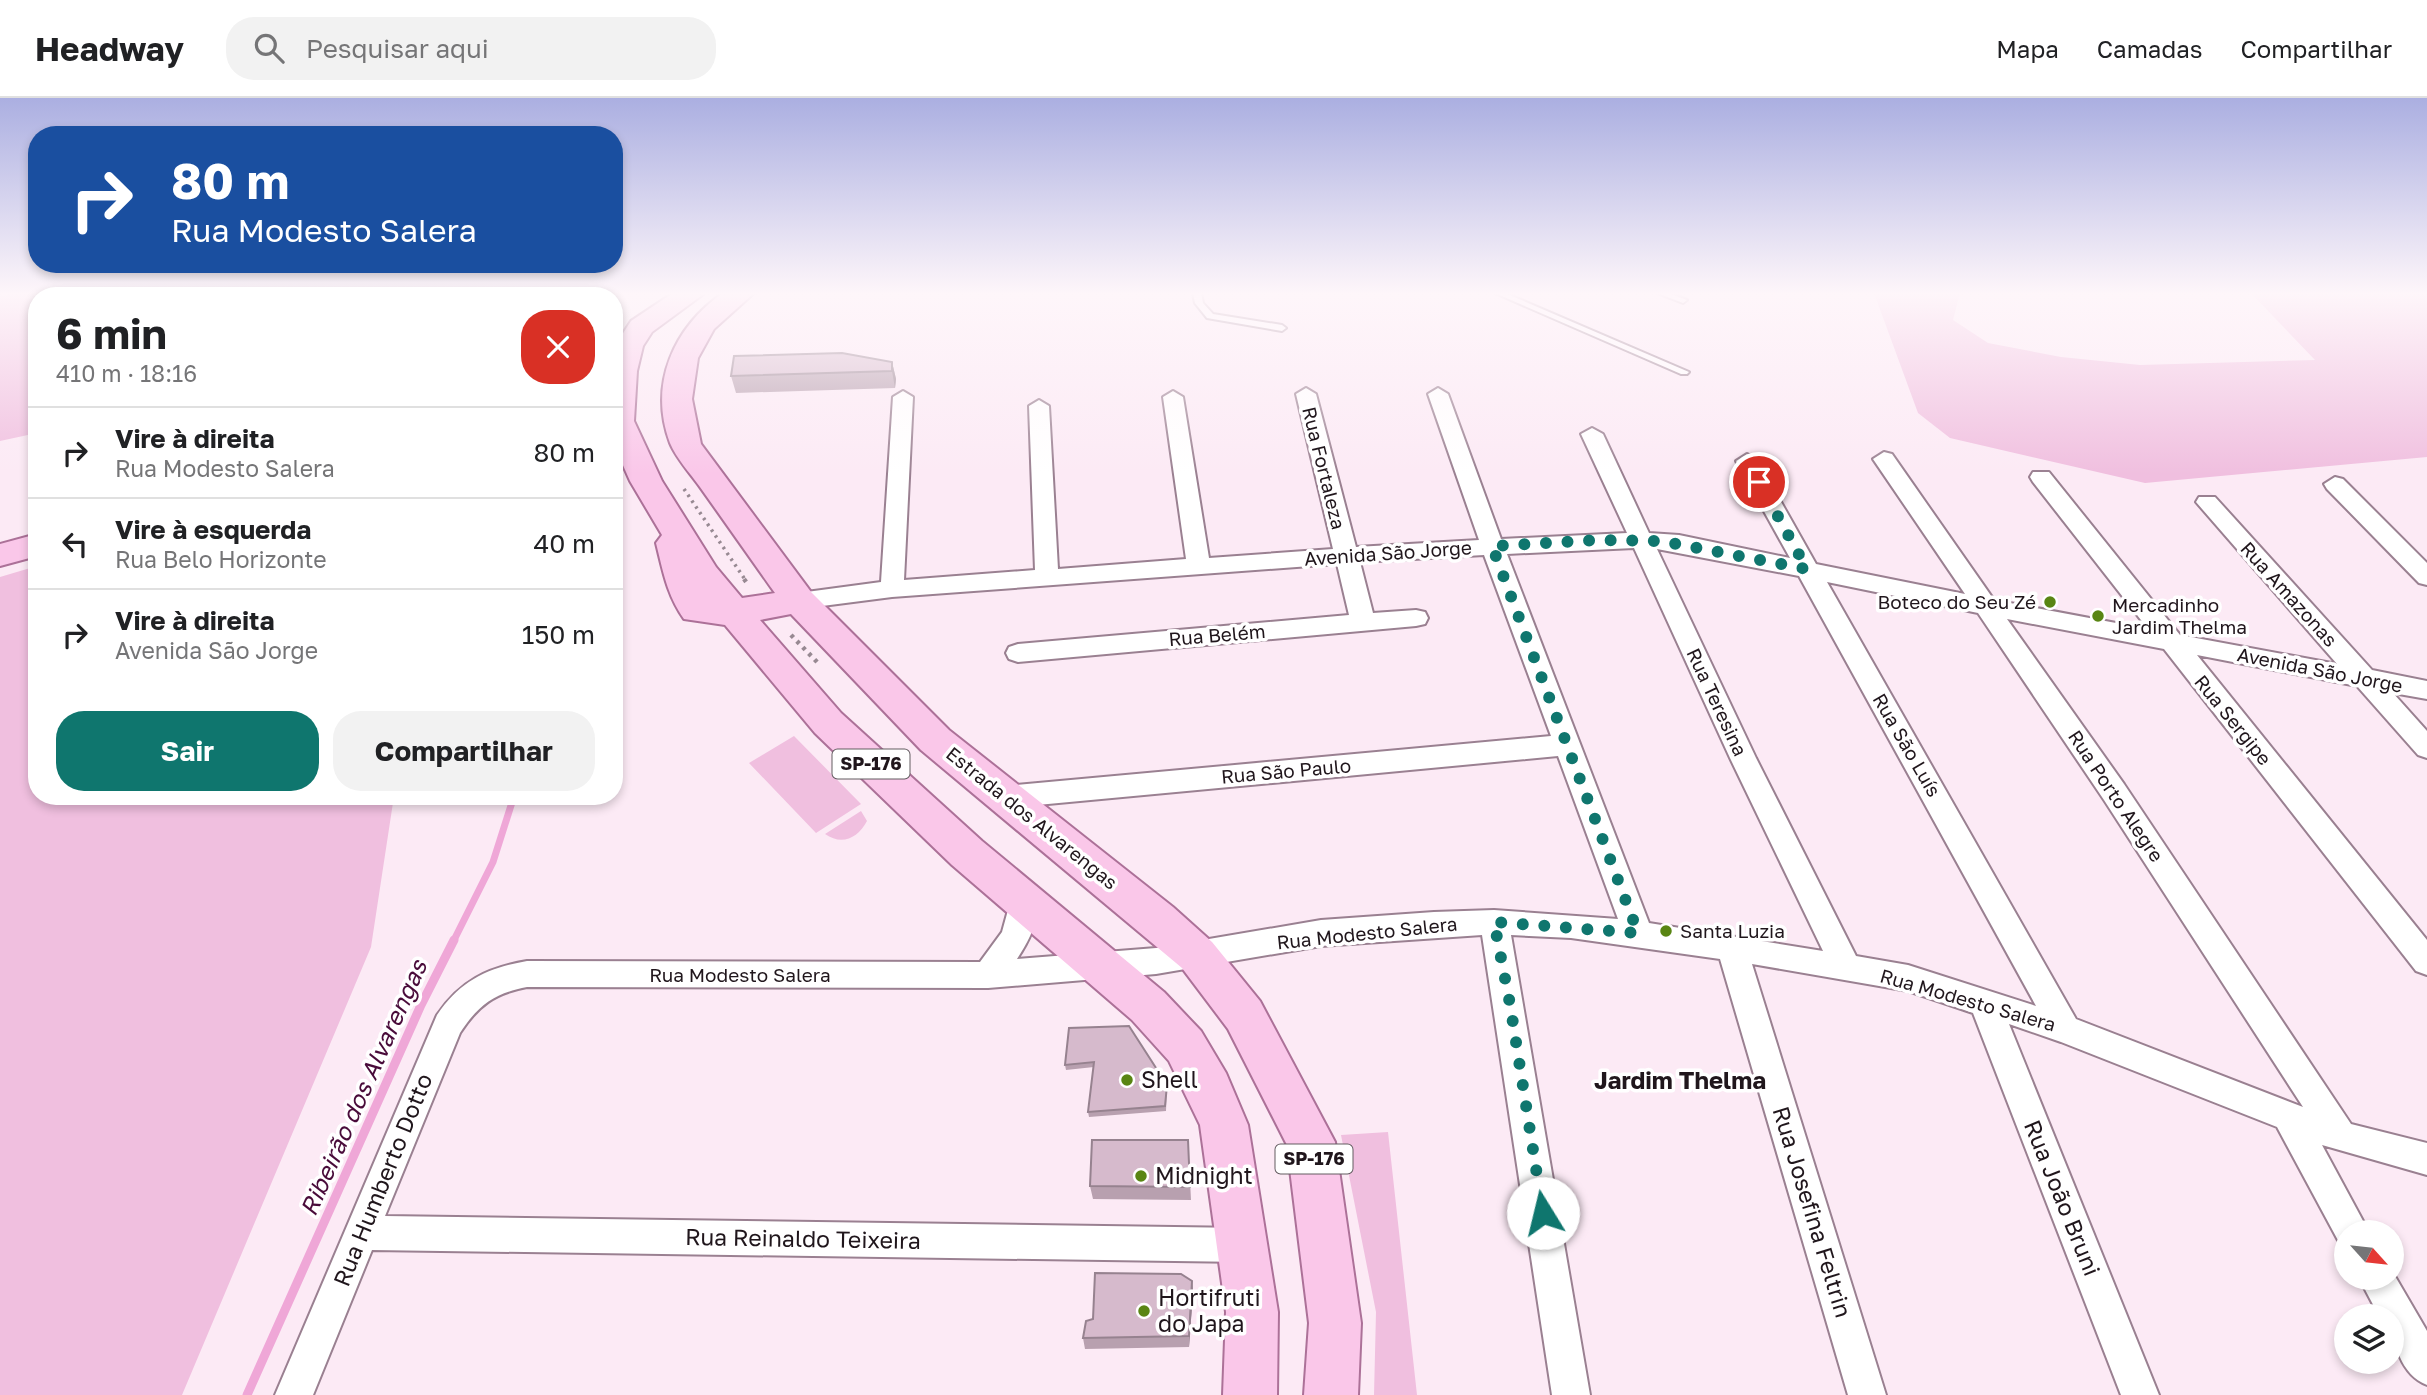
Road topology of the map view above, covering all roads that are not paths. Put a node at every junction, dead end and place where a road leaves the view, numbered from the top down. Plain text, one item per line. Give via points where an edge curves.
1 (627, 354) edge
2 (685, 354) edge
3 (1641, 354) edge
4 (1684, 372) dead end
5 (623, 374) edge
6 (1306, 394) dead end
7 (1438, 394) dead end
8 (903, 397) dead end
9 (1173, 397) dead end
10 (677, 398) junction
11 (1039, 405) dead end
12 (623, 407) edge
13 (623, 430) edge
14 (1592, 434) dead end
15 (1884, 459) dead end
16 (1747, 461) dead end
17 (2041, 477) dead end
18 (2335, 484) dead end
19 (2207, 502) dead end
20 (1642, 540) junction
21 (1492, 546) junction
22 (28, 547) edge
23 (0, 555) edge
24 (1347, 556) junction
25 (1199, 567) junction
26 (1807, 569) junction
27 (2427, 577) edge
28 (1047, 578) junction
29 (892, 589) junction
30 (799, 601) junction
31 (1987, 607) junction
32 (749, 609) junction
33 (1416, 618) dead end
34 (1363, 623) junction
35 (2169, 640) junction
36 (1018, 653) dead end
37 (2364, 678) junction
38 (2427, 690) edge
39 (1566, 745) junction
40 (2427, 748) edge
41 (1006, 797) junction
42 (1023, 901) junction
43 (1494, 922) junction
44 (1638, 933) junction
45 (1732, 948) junction
46 (1197, 955) junction
47 (2427, 962) edge
48 (1103, 966) junction
49 (1847, 968) junction
50 (988, 975) junction
51 (493, 979) joint
52 (1984, 1001) junction
53 (2066, 1029) junction
54 (2287, 1114) junction
55 (2342, 1137) junction
56 (2427, 1159) edge
57 (2345, 1220) edge
58 (361, 1233) junction
59 (1245, 1245) junction
60 (2384, 1290) edge
61 (2427, 1367) edge
62 (294, 1395) edge
63 (1250, 1395) edge
64 (1331, 1395) edge
65 (1571, 1395) edge
66 (1867, 1395) edge
67 (2140, 1395) edge

1 - 5 main road
2 - 10 main road, Estrada dos Alvarengas / SP-176
3 - 4 lane
6 - 24 street, Rua Fortaleza
7 - 21 street
8 - 29 street
9 - 25 street
10 - 12 main road
10 - 30 main road, Estrada dos Alvarengas / SP-176 via 677,418 686,445
11 - 28 street
13 - 32 main road via 667,518 691,607 708,614
14 - 20 street, Rua Teresina
15 - 31 street, Rua Porto Alegre
16 - 26 street, Rua São Luís
17 - 35 street, Rua Sergipe
18 - 27 street
19 - 37 street, Rua Amazonas
20 - 21 street, Avenida São Jorge
20 - 26 street, Avenida São Jorge
20 - 49 street, Rua Teresina
21 - 24 street, Avenida São Jorge
21 - 39 street
22 - 23 main road
24 - 25 street, Avenida São Jorge
24 - 34 street, Rua Fortaleza
25 - 28 street, Avenida São Jorge
26 - 31 street, Avenida São Jorge
26 - 53 street, Rua São Luís
28 - 29 street, Avenida São Jorge
29 - 30 street, Avenida São Jorge
30 - 32 main road
30 - 41 main road, Estrada dos Alvarengas / SP-176 via 900,708
31 - 35 street, Avenida São Jorge
31 - 55 street, Rua Porto Alegre
32 - 42 main road, SP-176 via 789,680 828,723
33 - 34 street, Rua Belém
34 - 36 street, Rua Belém
35 - 37 street, Avenida São Jorge
35 - 47 street, Rua Sergipe
37 - 38 street, Avenida São Jorge
37 - 40 street, Rua Amazonas
39 - 41 street, Rua São Paulo
39 - 44 street
41 - 46 main road, Estrada dos Alvarengas / SP-176
42 - 48 main road, SP-176
42 - 50 street via 1017,936
43 - 44 street, Rua Modesto Salera
43 - 46 street, Rua Modesto Salera via 1321,933
43 - 65 street
44 - 45 street, Rua Modesto Salera
45 - 49 street, Rua Modesto Salera
45 - 66 street, Rua Josefina Feltrin
46 - 48 street, Rua Modesto Salera
46 - 64 main road, Estrada dos Alvarengas / SP-176 via 1244,1015 1311,1142 1335,1323
48 - 50 street, Rua Modesto Salera
48 - 59 main road, SP-176 via 1185,1046 1209,1088 1224,1125
49 - 52 street, Rua Modesto Salera via 1908,978
50 - 51 street, Rua Modesto Salera via 527,974
51 - 58 street, Rua Humberto Dotto via 460,1005 448,1026
52 - 53 street, Rua Modesto Salera
52 - 67 street, Rua João Bruni
53 - 54 street, Rua Modesto Salera
54 - 55 street, Rua Modesto Salera
54 - 57 street
55 - 56 street, Rua Modesto Salera
58 - 59 street, Rua Reinaldo Teixeira
58 - 62 street, Rua Humberto Dotto
59 - 63 main road, SP-176 via 1252,1312
60 - 61 street

